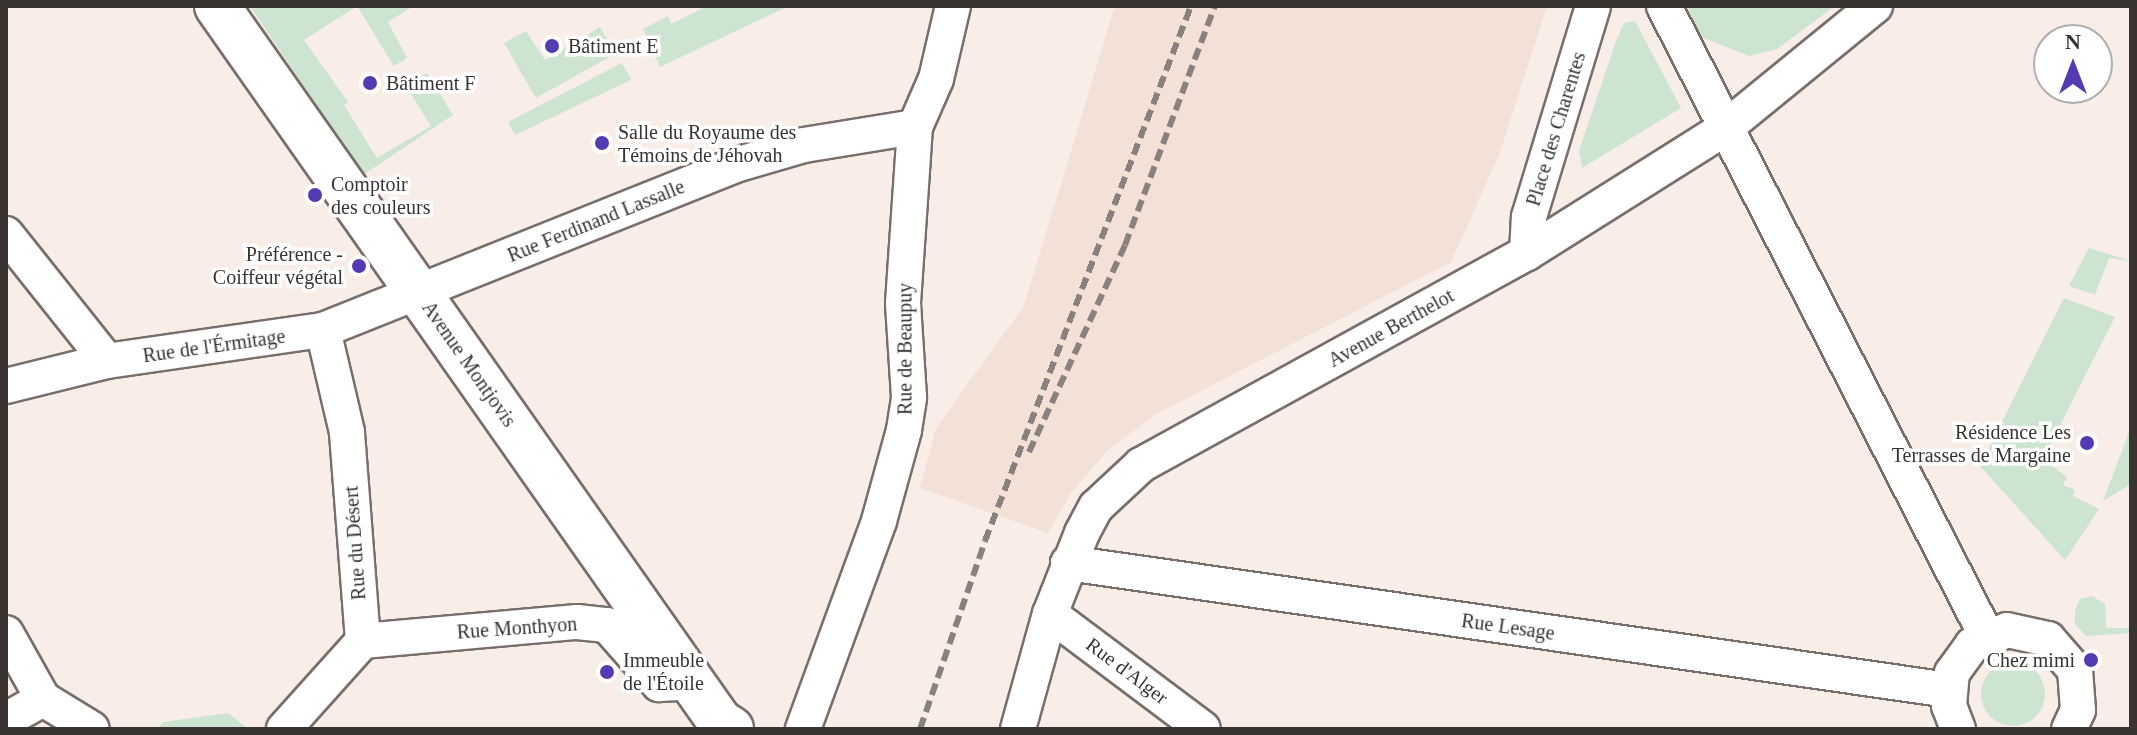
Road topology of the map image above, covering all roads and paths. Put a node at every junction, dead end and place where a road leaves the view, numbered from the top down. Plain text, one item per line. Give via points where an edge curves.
1 (217, 6) edge
2 (953, 6) edge
3 (1593, 6) edge
4 (1664, 6) edge
5 (1875, 6) edge
6 (915, 127) junction
7 (1724, 129) junction
8 (6, 234) edge
9 (1527, 253) junction
10 (418, 293) junction
11 (323, 330) junction
12 (107, 361) junction
13 (6, 386) edge
14 (1068, 563) junction
15 (1050, 614) junction
16 (6, 633) edge
17 (1986, 635) junction
18 (363, 641) junction
19 (693, 682) junction
20 (1948, 690) junction
21 (43, 699) junction
22 (6, 720) edge
23 (722, 727) edge
24 (92, 729) edge
25 (284, 729) edge
26 (803, 729) edge
27 (1018, 729) edge
28 (1203, 729) edge
29 (1958, 729) edge
30 (2069, 729) edge

1 - 10 main road, Avenue Montjovis
2 - 6 street, Rue de Beaupuy via 936,79
3 - 9 street, Place des Charentes via 1529,217
4 - 7 street
5 - 7 street, Avenue Berthelot
6 - 10 street, Rue Ferdinand Lassalle via 804,145 732,166
6 - 26 street, Rue de Beaupuy via 903,303 909,397 904,430 879,521
7 - 9 street, Avenue Berthelot
7 - 17 street
8 - 12 street
9 - 14 street, Avenue Berthelot via 1141,465 1096,507
10 - 11 street, Rue de l'Érmitage
10 - 19 main road, Avenue Montjovis
11 - 12 street, Rue de l'Érmitage
11 - 18 street, Rue du Désert via 347,432
12 - 13 street, Rue de l'Érmitage
14 - 15 street, Avenue Berthelot
14 - 20 street, Rue Lesage
15 - 27 street, Avenue Berthelot
15 - 28 street, Rue d'Alger
16 - 21 street
17 - 20 street via 1960,658
17 - 30 street via 2028,631 2064,652 2080,689
18 - 19 street, Rue Monthyon via 577,622 607,625 659,684
18 - 25 street
19 - 23 main road, Avenue Montjovis
20 - 29 street
21 - 22 street
21 - 24 street

